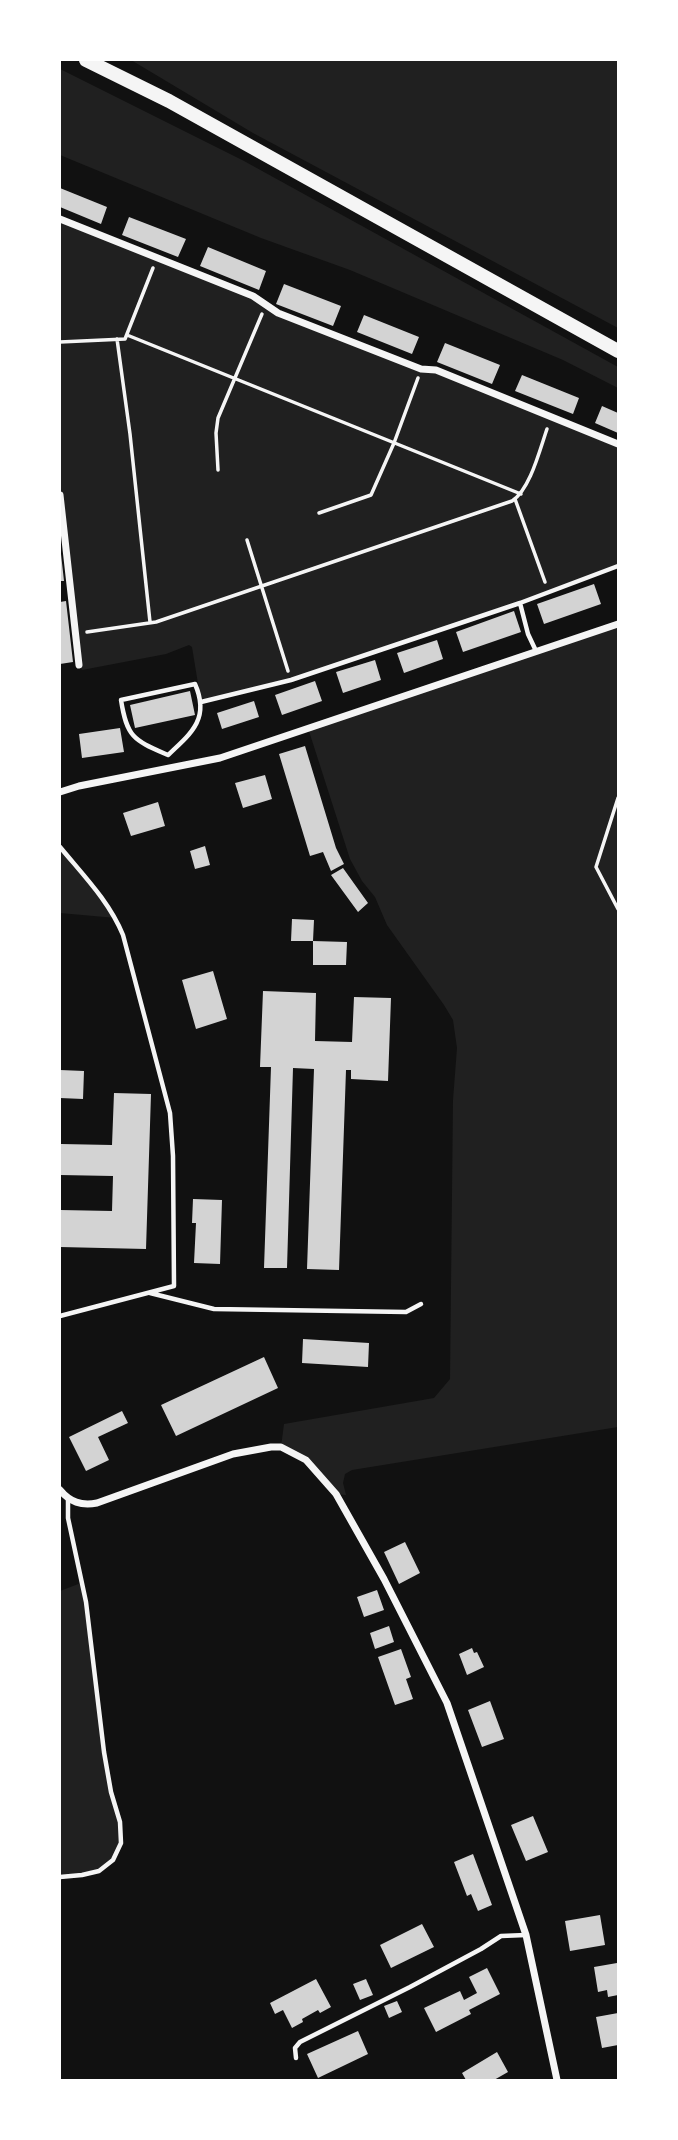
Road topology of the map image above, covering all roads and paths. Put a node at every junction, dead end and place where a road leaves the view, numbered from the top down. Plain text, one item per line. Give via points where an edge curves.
1 (86, 60) edge
2 (60, 219) edge
3 (156, 259) junction
4 (265, 306) junction
5 (127, 335) junction
6 (117, 339) junction
7 (60, 342) edge
8 (618, 351) edge
9 (421, 369) junction
10 (235, 379) junction
11 (552, 417) junction
12 (394, 443) junction
13 (618, 444) edge
14 (218, 470) dead end
15 (521, 494) junction
16 (60, 495) edge
17 (515, 499) junction
18 (319, 513) dead end
19 (247, 540) dead end
20 (618, 566) edge
21 (262, 586) junction
22 (548, 591) junction
23 (520, 603) junction
24 (150, 623) junction
25 (618, 624) edge
26 (76, 634) junction
27 (536, 652) junction
28 (79, 665) dead end
29 (291, 680) junction
30 (201, 702) junction
31 (168, 755) junction
32 (172, 769) junction
33 (60, 792) edge
34 (618, 798) edge
35 (60, 846) edge
36 (618, 909) edge
37 (149, 1293) junction
38 (421, 1304) dead end
39 (60, 1316) edge
40 (60, 1490) edge
41 (68, 1499) junction
42 (60, 1877) edge
43 (526, 1935) junction
44 (296, 2058) dead end
45 (557, 2081) edge

1 - 8 main road via 169,101
2 - 3 street
3 - 4 street via 253,296
3 - 5 path
4 - 9 street
4 - 10 path
5 - 6 path
5 - 10 path
6 - 7 path
6 - 24 path
9 - 11 street via 436,370
9 - 12 path
10 - 12 path
10 - 14 path via 218,418
11 - 13 street
11 - 15 path
12 - 15 path
12 - 18 path via 371,495
15 - 17 path
16 - 26 street
17 - 21 path
17 - 22 path
19 - 21 path
20 - 22 lane
21 - 24 path
21 - 29 path
22 - 23 lane
23 - 27 lane
23 - 29 lane
24 - 26 path
25 - 27 street
26 - 28 street
27 - 32 street via 220,758
29 - 30 lane
30 - 31 lane via 199,721
30 - 31 lane via 195,684 121,700 132,735
31 - 32 lane
32 - 33 street
34 - 36 path via 596,867
35 - 37 lane via 105,901 124,935 170,1113 174,1286
37 - 38 lane via 235,1310 407,1312
37 - 39 lane
40 - 41 street
41 - 42 lane via 121,1843 113,1860 99,1871
41 - 43 street via 97,1503 252,1449 281,1447 306,1460 336,1494 447,1703
43 - 44 lane via 501,1936 300,2042
43 - 45 street

